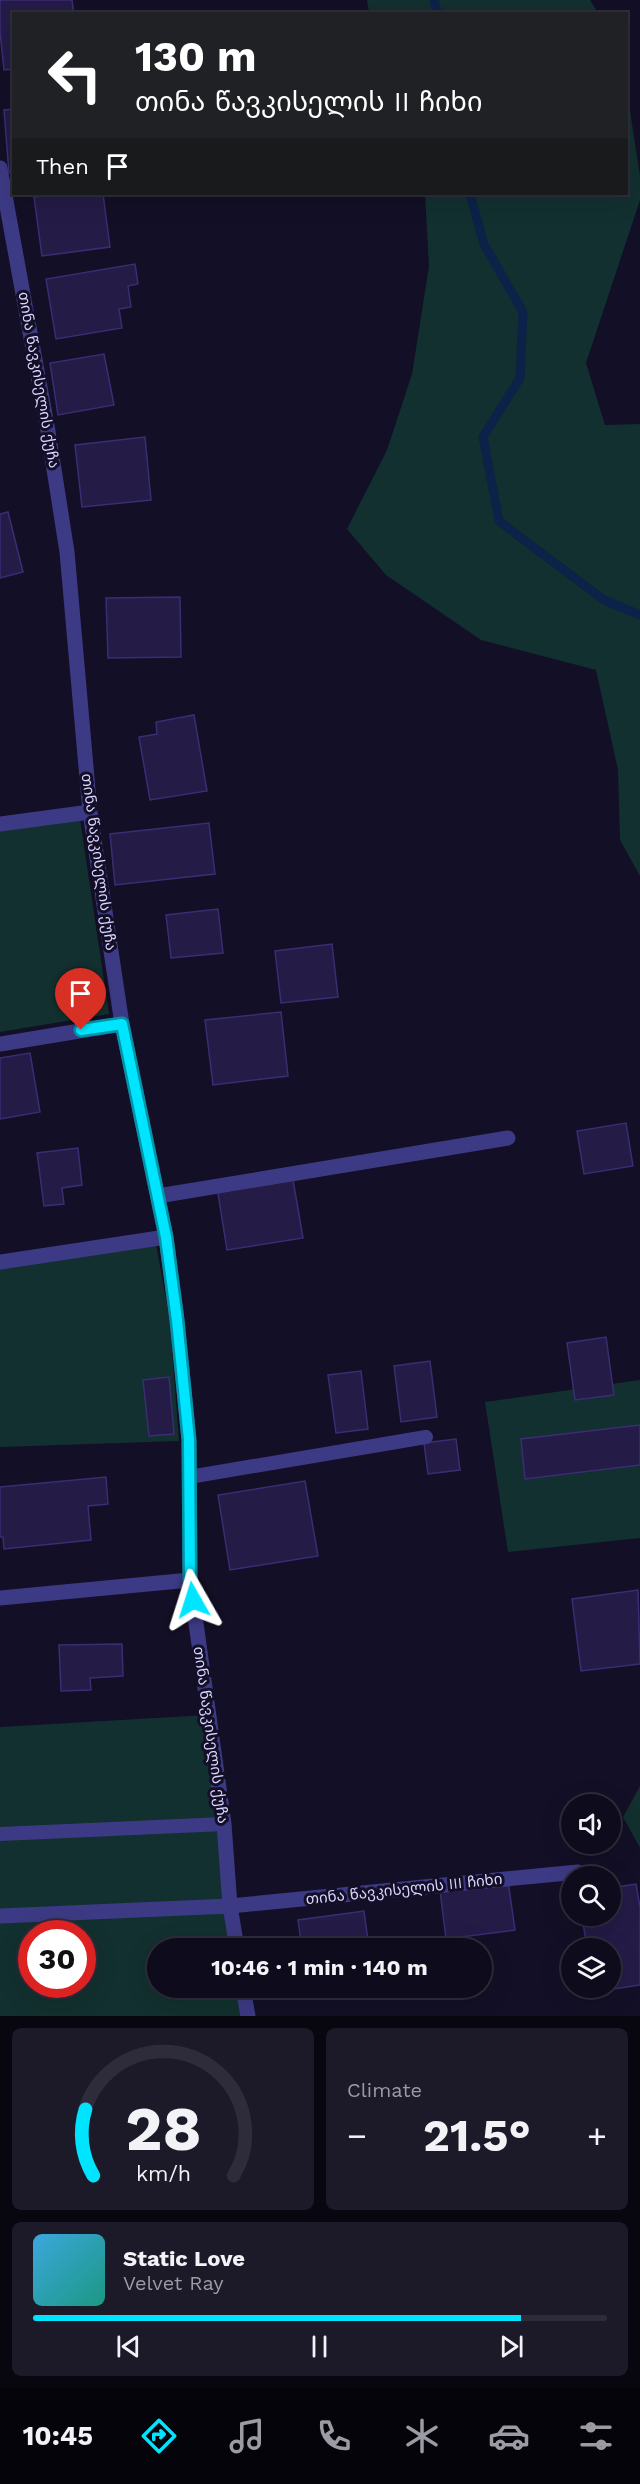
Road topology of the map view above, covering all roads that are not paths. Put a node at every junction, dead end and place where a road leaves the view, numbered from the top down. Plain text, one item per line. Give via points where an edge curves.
1 (0, 168) edge
2 (90, 812) junction
3 (0, 824) edge
4 (122, 1024) junction
5 (0, 1044) edge
6 (508, 1138) dead end
7 (158, 1196) junction
8 (166, 1237) junction
9 (0, 1262) edge
10 (426, 1437) dead end
11 (189, 1477) junction
12 (190, 1580) junction
13 (0, 1598) edge
14 (224, 1824) junction
15 (0, 1833) edge
16 (561, 1874) edge
17 (230, 1906) junction
18 (0, 1916) edge
19 (235, 1938) edge
20 (245, 1998) edge
21 (248, 2016) edge

1 - 2 street, თინა წავკისელის ქუჩა via 67,552
2 - 3 street
2 - 4 street, თინა წავკისელის ქუჩა
4 - 5 street
4 - 7 street, თინა წავკისელის ქუჩა
6 - 7 street
7 - 8 street, თინა წავკისელის ქუჩა
8 - 9 street
8 - 11 street, თინა წავკისელის ქუჩა via 189,1440
10 - 11 lane
11 - 12 street, თინა წავკისელის ქუჩა
12 - 13 street
12 - 14 street, თინა წავკისელის ქუჩა
14 - 15 lane
14 - 17 street, თინა წავკისელის ქუჩა
16 - 17 street, თინა წავკისელის III ჩიხი
17 - 18 street, თინა წავკისელის III ჩიხი
17 - 19 street, თინა წავკისელის ქუჩა
20 - 21 street

